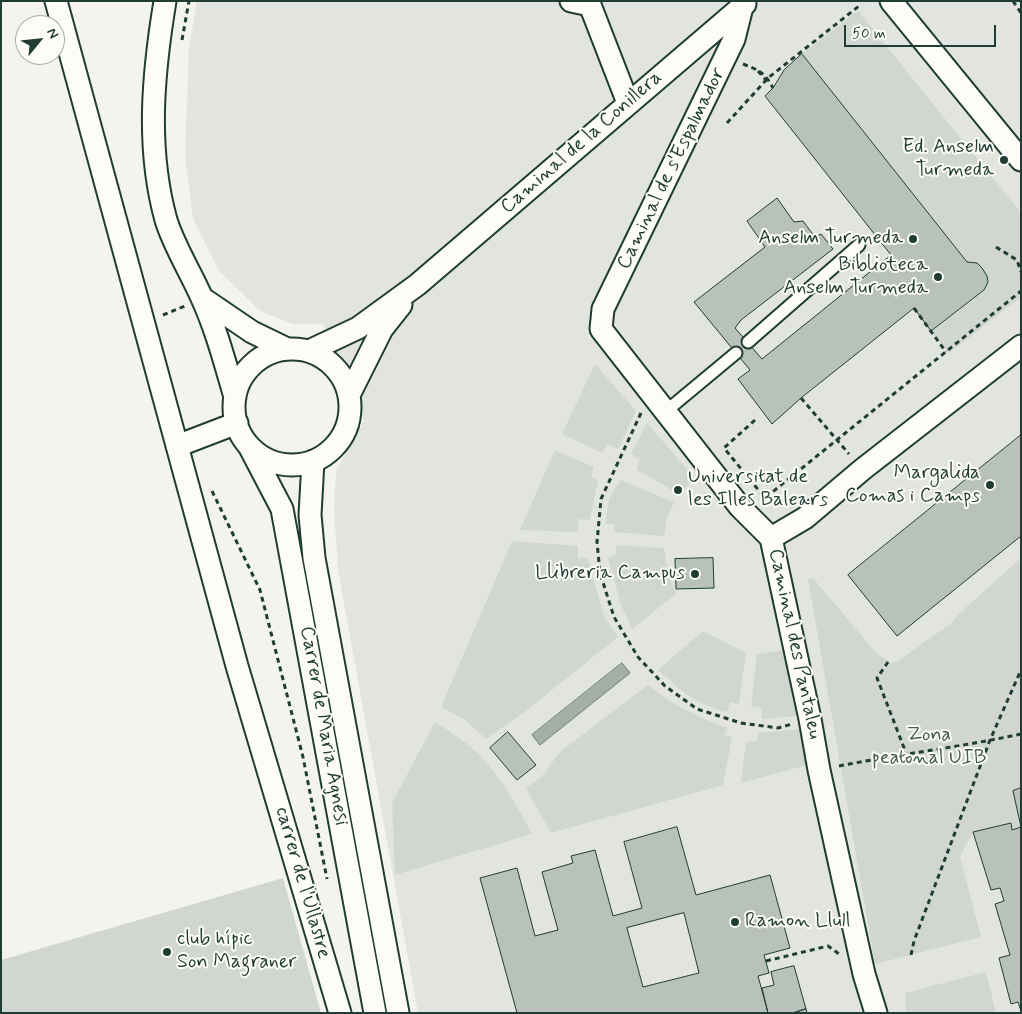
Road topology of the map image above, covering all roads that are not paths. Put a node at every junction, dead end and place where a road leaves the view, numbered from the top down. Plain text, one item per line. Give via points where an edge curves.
1 (56, 1) edge
2 (165, 1) edge
3 (571, 1) edge
4 (891, 1) edge
5 (745, 4) edge
6 (628, 103) junction
7 (1021, 160) edge
8 (859, 245) dead end
9 (417, 285) junction
10 (202, 298) junction
11 (601, 329) joint
12 (748, 342) dead end
13 (1021, 346) edge
14 (287, 349) junction
15 (309, 351) junction
16 (736, 353) dead end
17 (349, 395) junction
18 (235, 397) junction
19 (665, 412) junction
20 (237, 423) junction
21 (177, 446) junction
22 (249, 446) junction
23 (313, 462) junction
24 (772, 538) junction
25 (340, 1013) edge
26 (375, 1013) edge
27 (398, 1013) edge
28 (876, 1013) edge

1 - 21 street, carrer de l'Ullastre
2 - 10 street via 152,116 158,187 167,222
3 - 6 street via 590,5
4 - 7 street
5 - 6 street, Caminal de la Conillera
5 - 11 street, Caminal de s'Espalmador via 726,57 603,309
6 - 9 street, Caminal de la Conillera
8 - 12 lane
9 - 15 street via 358,328
9 - 17 street via 382,329
10 - 14 street via 252,332
10 - 18 street
11 - 19 street, Caminal des Pantaleu
13 - 24 street via 805,518
14 - 15 street
14 - 18 street via 269,353 253,364 241,379
15 - 17 street via 335,368
16 - 19 lane
17 - 23 street via 347,427 339,442 328,454
18 - 20 street
19 - 24 street, Caminal des Pantaleu via 740,507
20 - 21 street
20 - 22 street
21 - 25 street, carrer de l'Ullastre via 237,666
22 - 23 street via 262,457 279,464
22 - 26 street, Carrer de Maria Agnesi via 282,509
23 - 27 street, Carrer de Maria Agnesi via 310,515 314,558
24 - 28 street, Caminal des Pantaleu via 819,770 864,974

